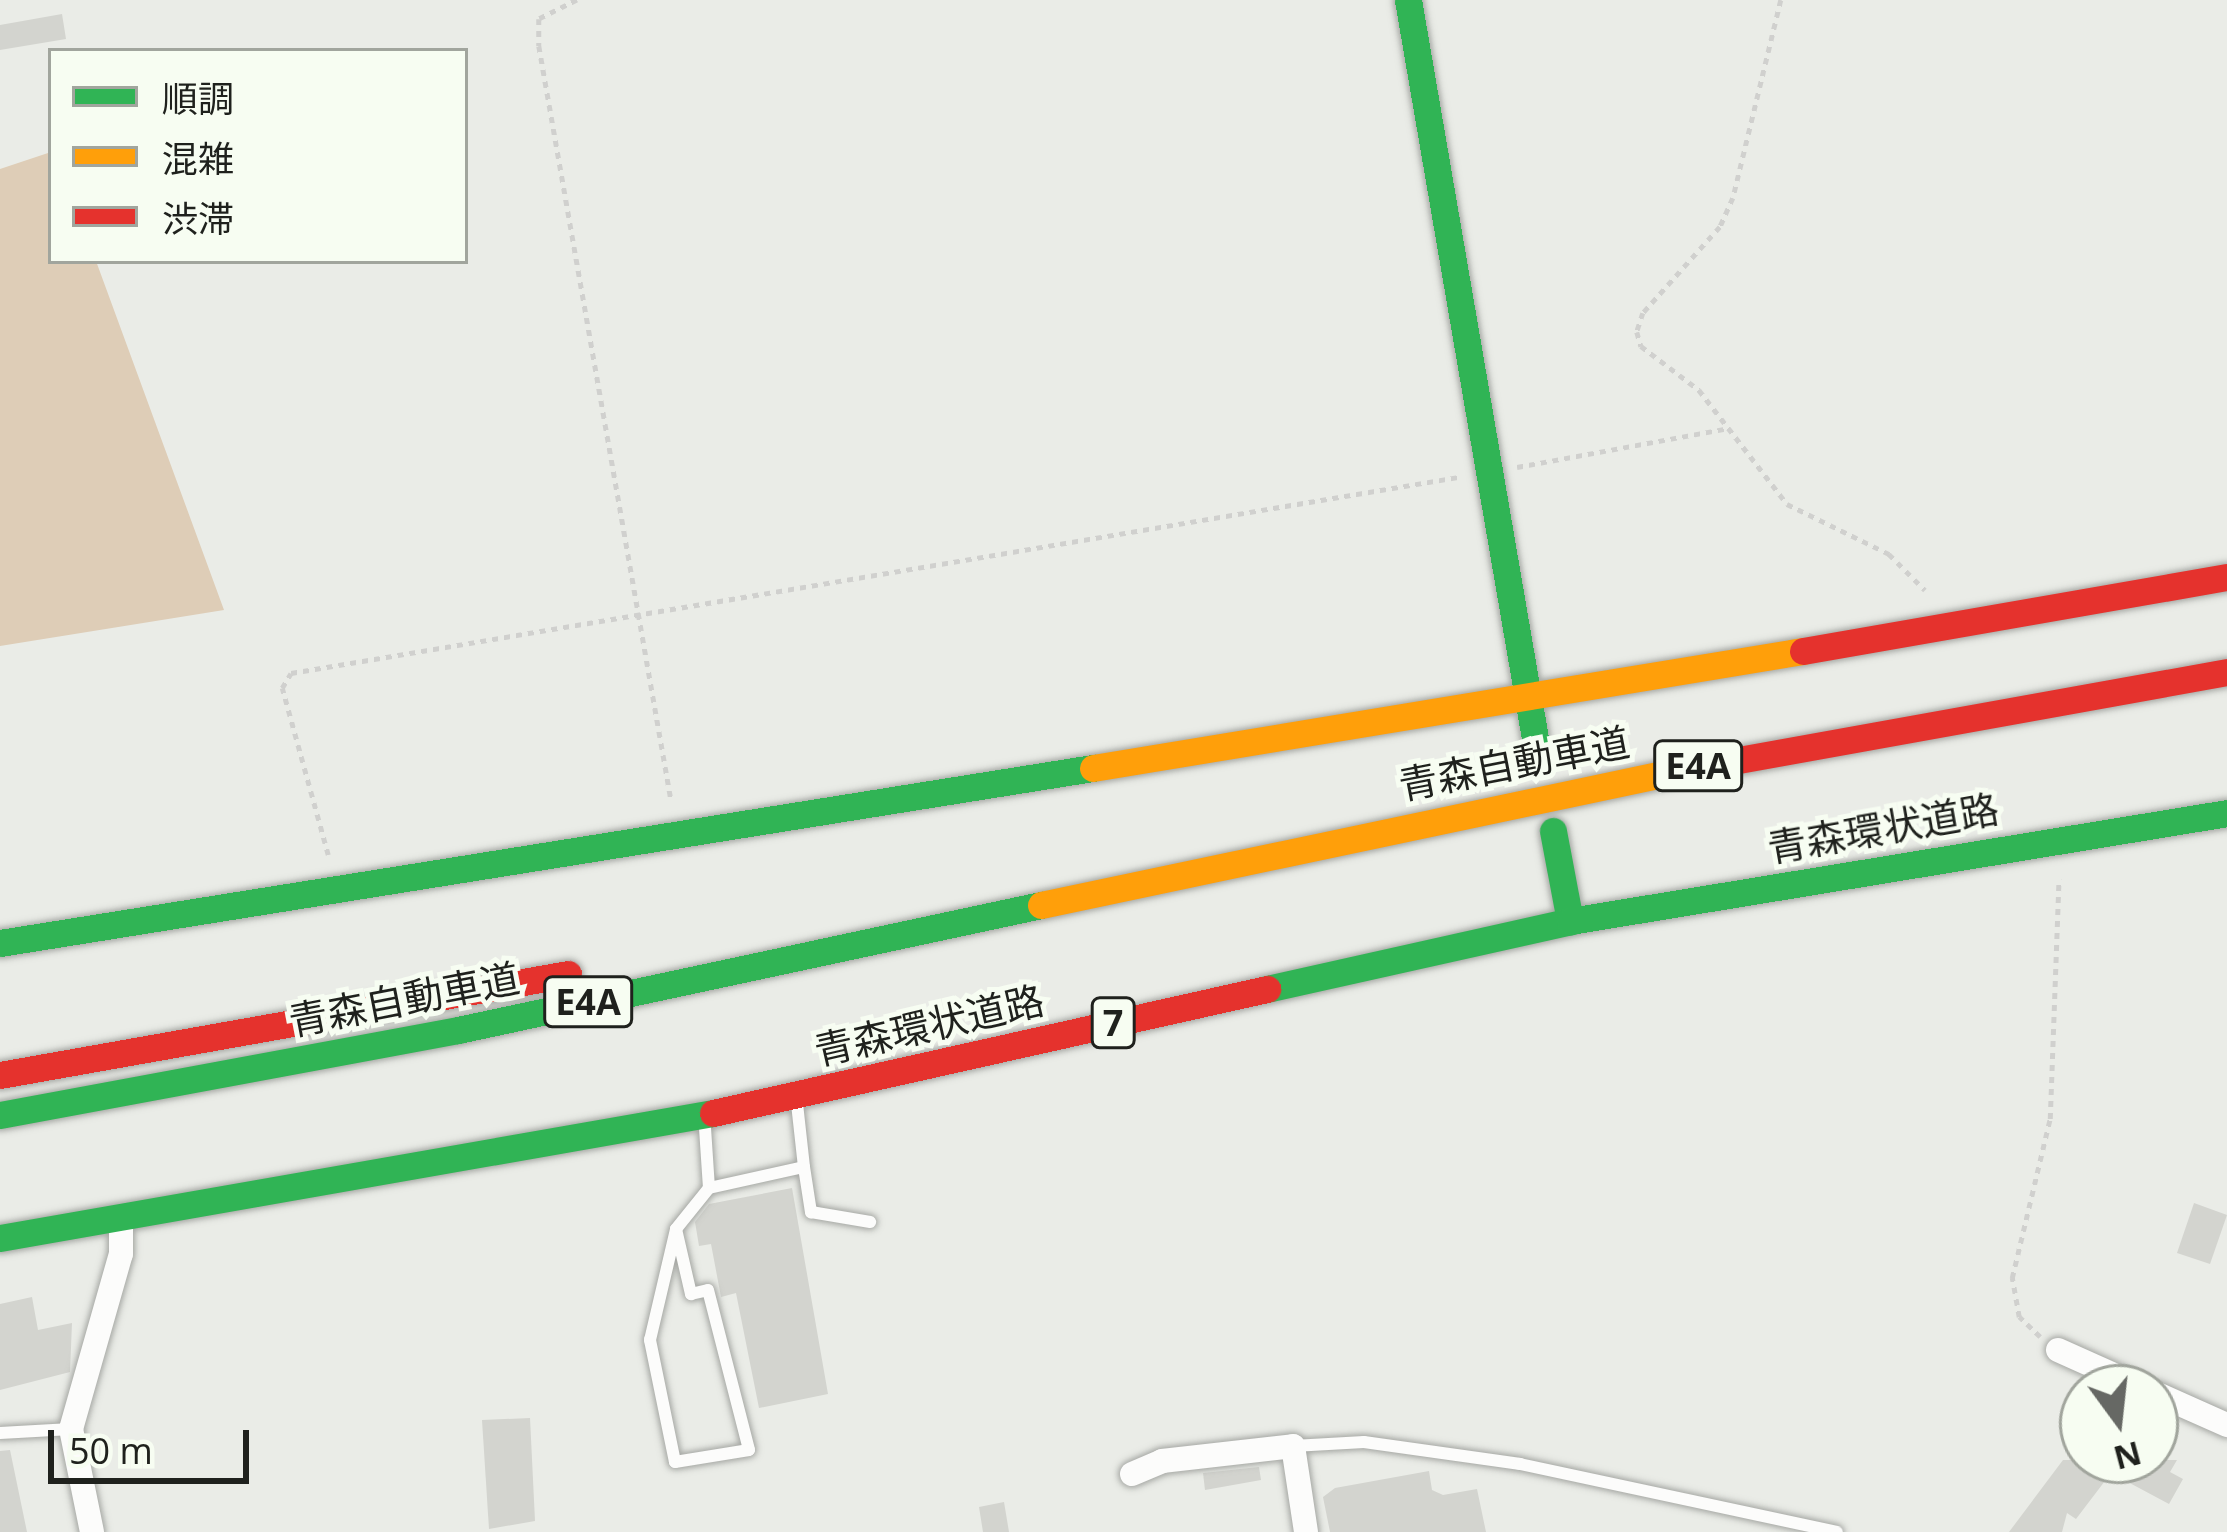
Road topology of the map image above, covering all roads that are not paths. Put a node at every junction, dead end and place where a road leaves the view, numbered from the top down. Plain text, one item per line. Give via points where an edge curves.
1 (1408, 0) edge
2 (2227, 577) edge
3 (2227, 672) edge
4 (1526, 699) junction
5 (1538, 755) dead end
6 (2227, 813) edge
7 (1553, 831) dead end
8 (1172, 872) junction
9 (1570, 921) junction
10 (0, 943) edge
11 (0, 1076) edge
12 (796, 1094) junction
13 (0, 1115) edge
14 (704, 1115) junction
15 (803, 1167) junction
16 (709, 1188) junction
17 (121, 1220) junction
18 (870, 1222) dead end
19 (676, 1229) junction
20 (0, 1238) edge
21 (2058, 1350) road end
22 (2089, 1364) edge
23 (2179, 1404) edge
24 (2227, 1425) edge
25 (71, 1429) junction
26 (0, 1432) edge
27 (1293, 1446) junction
28 (1132, 1474) dead end
29 (92, 1532) edge
30 (1306, 1532) edge
31 (1838, 1532) edge

1 - 4 main road
2 - 4 main road
3 - 8 main road, 青森自動車道 / E4A via 1609,783
4 - 5 main road
4 - 10 main road
6 - 9 main road, 青森環状道路 / 7
7 - 9 main road
8 - 11 main road, 青森自動車道 / E4A
8 - 13 main road, 青森自動車道 / E4A via 458,1030
9 - 12 main road, 青森環状道路 / 7
12 - 14 main road, 青森環状道路 / 7
12 - 15 lane
14 - 16 lane
14 - 17 main road, 青森環状道路 / 7
15 - 16 lane
15 - 18 lane via 811,1212
16 - 19 lane
17 - 20 main road, 青森環状道路 / 7
17 - 25 street via 121,1254
19 - 19 lane via 650,1340 675,1462 749,1450 708,1290 691,1294
21 - 22 street
23 - 24 street
25 - 26 lane
25 - 29 street
27 - 28 street via 1162,1461
27 - 30 street
27 - 31 lane via 1364,1442 1520,1464

